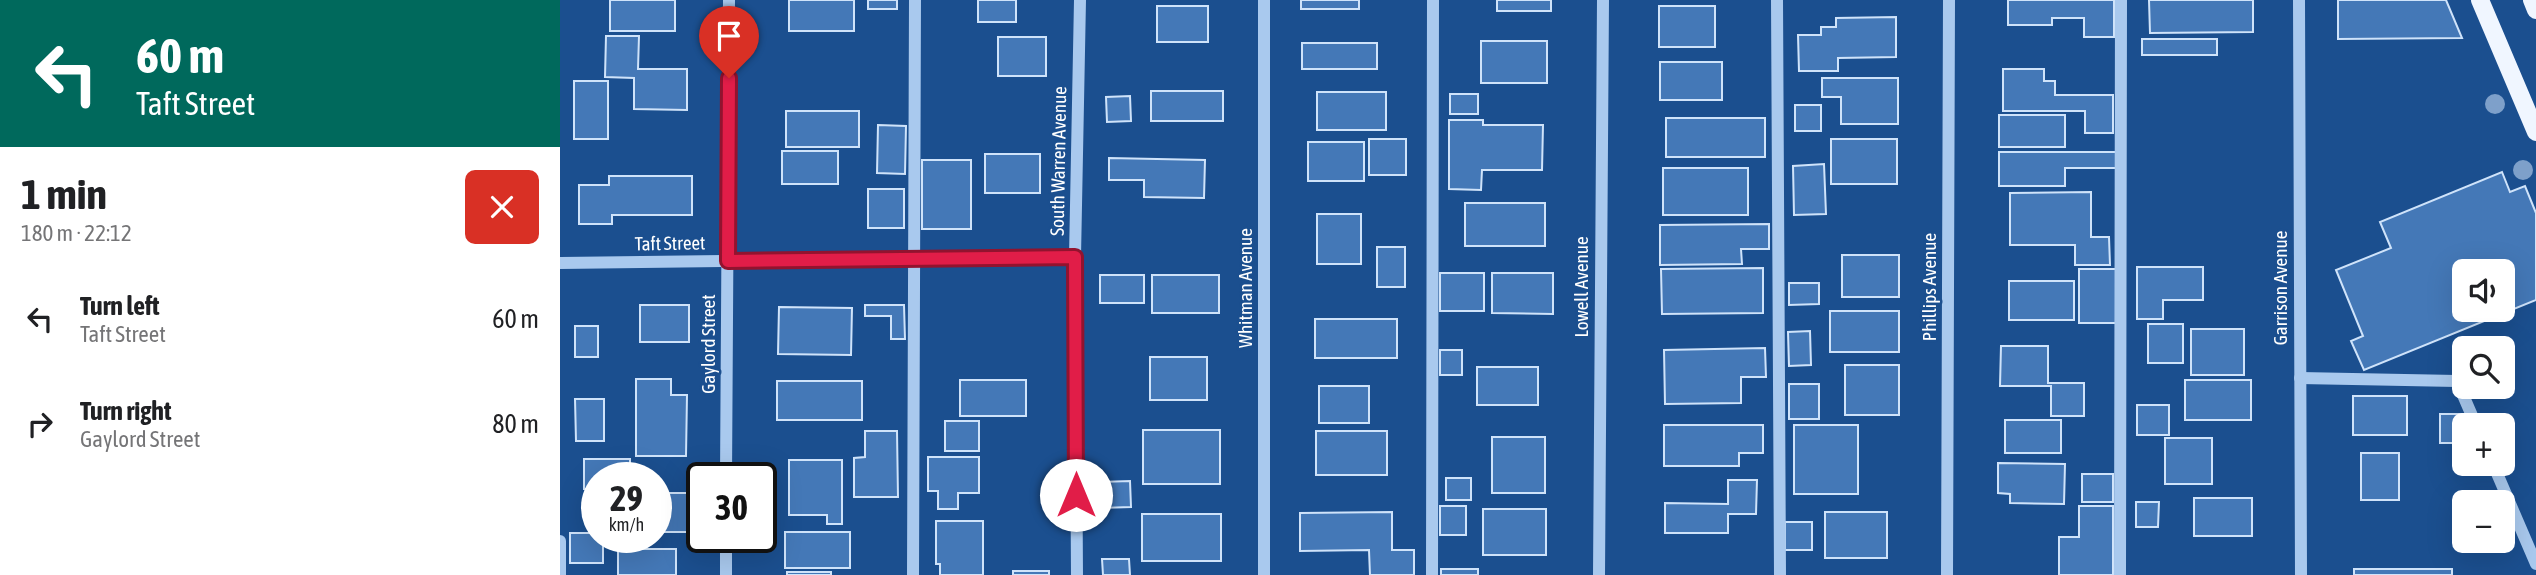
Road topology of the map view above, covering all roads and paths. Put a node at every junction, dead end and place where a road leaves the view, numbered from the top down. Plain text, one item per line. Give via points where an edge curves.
1 (729, 0) edge
2 (915, 0) edge
3 (1080, 0) edge
4 (1264, 0) edge
5 (1433, 0) edge
6 (1603, 0) edge
7 (1777, 0) edge
8 (1949, 0) edge
9 (2121, 0) edge
10 (2298, 0) edge
11 (2480, 0) edge
12 (2532, 0) edge
13 (2536, 9) edge
14 (2536, 132) edge
15 (1075, 257) junction
16 (913, 258) junction
17 (728, 261) junction
18 (560, 263) edge
19 (2300, 378) junction
20 (2471, 413) edge
21 (726, 462) edge
22 (2498, 476) edge
23 (560, 541) edge
24 (726, 553) edge
25 (2536, 564) edge
26 (560, 575) edge
27 (726, 575) edge
28 (913, 575) edge
29 (1077, 575) edge
30 (1264, 575) edge
31 (1432, 575) edge
32 (1599, 575) edge
33 (1780, 575) edge
34 (1947, 575) edge
35 (2120, 575) edge
36 (2301, 575) edge

1 - 17 street, Gaylord Street
2 - 16 street
3 - 15 street, South Warren Avenue
4 - 30 street, Whitman Avenue
5 - 31 street
6 - 32 street, Lowell Avenue
7 - 33 street
8 - 34 street, Phillips Avenue
9 - 35 street
10 - 19 street, Garrison Avenue
11 - 14 main road
12 - 13 main road
15 - 16 street, Taft Street
15 - 29 street, South Warren Avenue
16 - 17 street, Taft Street
16 - 28 street
17 - 18 street, Taft Street
17 - 21 street, Gaylord Street
19 - 20 street via 2457,381
19 - 36 street, Garrison Avenue
22 - 25 street
23 - 26 street
24 - 27 street

